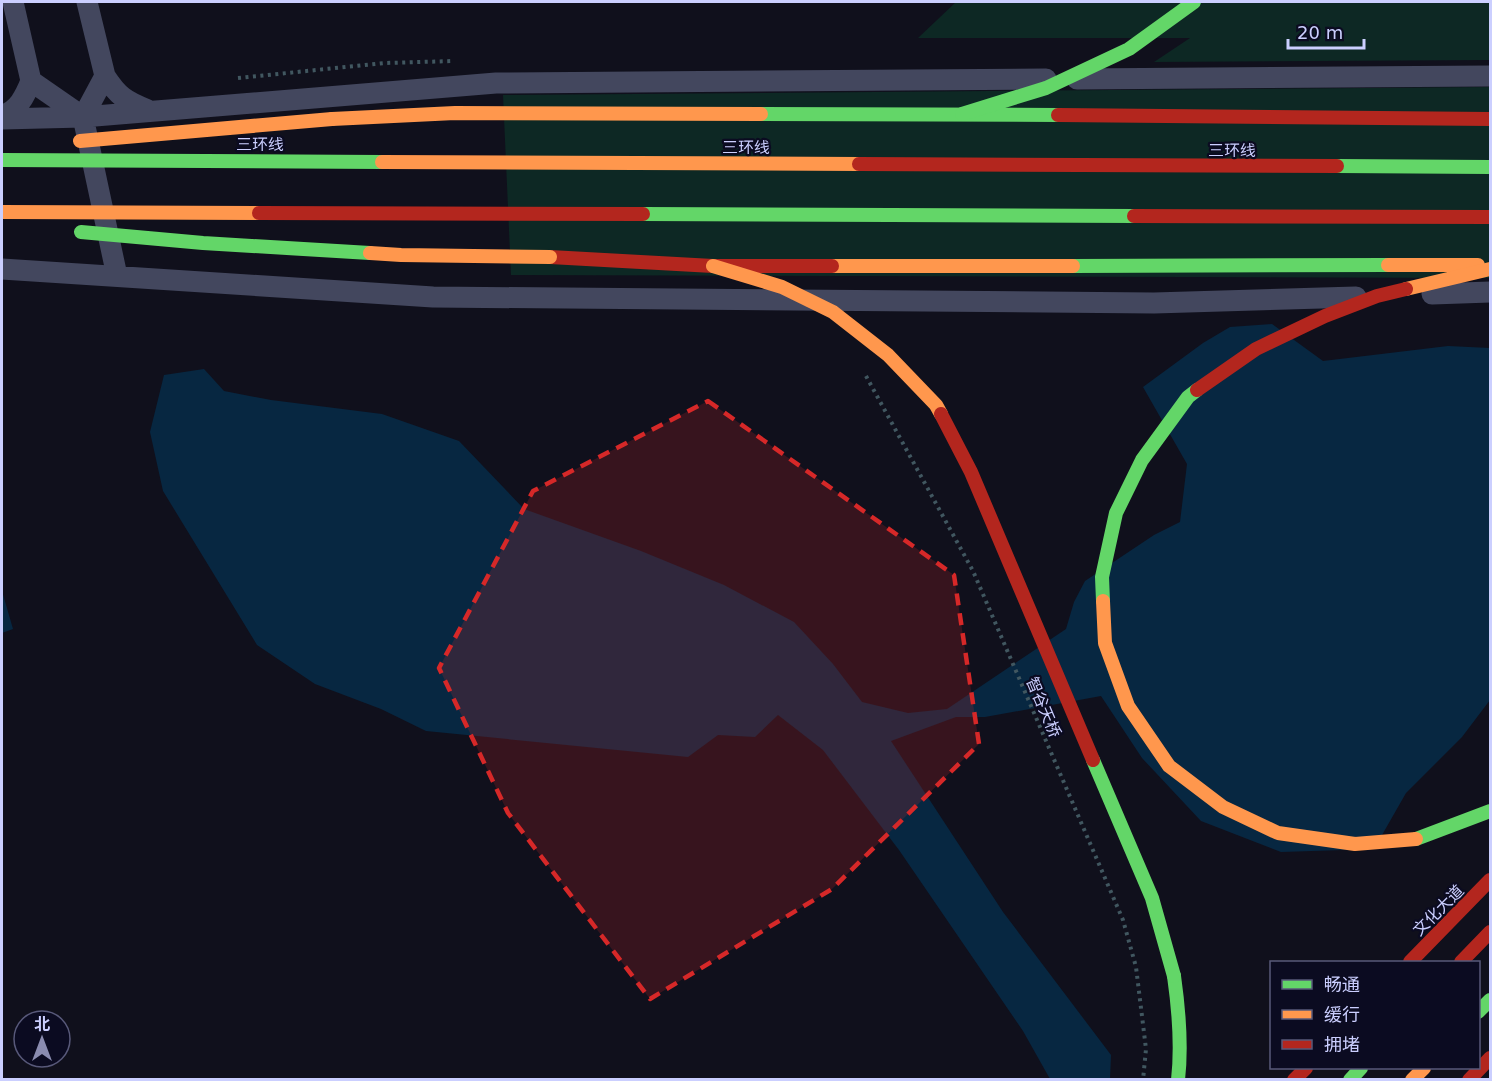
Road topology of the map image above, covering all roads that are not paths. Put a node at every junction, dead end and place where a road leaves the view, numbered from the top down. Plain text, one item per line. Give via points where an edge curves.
1 (13, 2) edge
2 (87, 2) edge
3 (1194, 2) edge
4 (105, 76) junction
5 (1491, 76) edge
6 (31, 81) junction
7 (152, 111) junction
8 (962, 114) junction
9 (2, 117) edge
10 (83, 117) junction
11 (1491, 119) edge
12 (72, 141) dead end
13 (2, 160) edge
14 (1491, 167) edge
15 (2, 212) edge
16 (1491, 217) edge
17 (73, 231) dead end
18 (713, 266) junction
19 (1491, 267) edge
20 (2, 269) edge
21 (117, 276) junction
22 (1491, 292) edge
23 (1377, 296) junction
24 (1491, 810) edge
25 (1491, 880) edge
26 (1491, 932) edge
27 (1491, 942) edge
28 (1412, 961) edge
29 (1463, 961) edge
30 (1469, 961) edge
31 (1491, 1000) edge
32 (1480, 1011) edge
33 (1491, 1058) edge
34 (1305, 1069) edge
35 (1423, 1069) edge
36 (1178, 1080) edge
37 (1294, 1080) edge
38 (1412, 1080) edge
39 (1469, 1080) edge

1 - 6 street
2 - 4 street
3 - 8 main road, bridge via 1129,49 1046,88
4 - 7 street via 130,103
4 - 10 street
5 - 7 street via 496,83
6 - 9 street via 25,98
6 - 10 street
7 - 10 street
8 - 11 main road
8 - 12 main road, bridge via 455,113
9 - 10 street
10 - 21 street
13 - 14 main road, 三环线, bridge
15 - 16 main road, bridge
17 - 18 main road, bridge via 389,254
18 - 19 main road, bridge
18 - 36 main road, bridge via 782,287 833,312 888,355 936,405 971,472 1152,898 1181,1016
19 - 23 main road, bridge
20 - 21 street
21 - 23 street via 433,297 1154,303
22 - 23 street
23 - 24 main road, bridge via 1256,349 1188,397 1142,460 1116,513 1102,577 1105,643 1128,706 1169,766 1223,807 1278,833 1355,844 1416,838
25 - 28 main road, 文化大道
26 - 29 main road
27 - 30 main road
31 - 32 main road
33 - 39 main road
34 - 37 main road
35 - 38 main road

